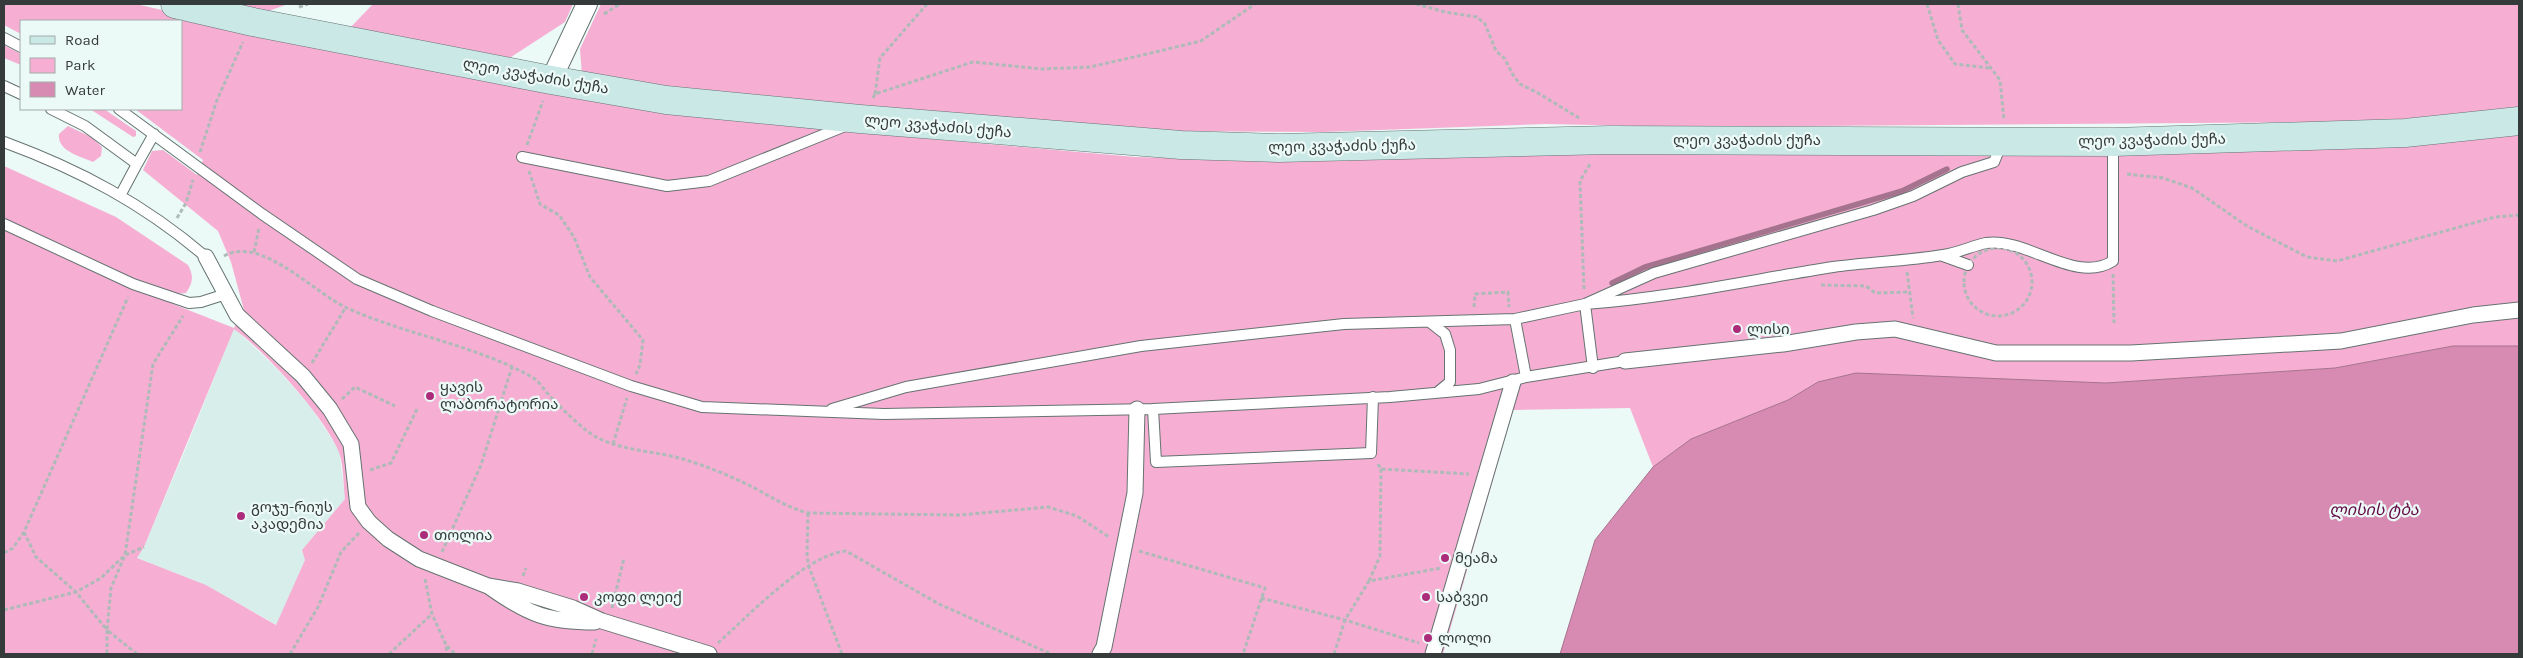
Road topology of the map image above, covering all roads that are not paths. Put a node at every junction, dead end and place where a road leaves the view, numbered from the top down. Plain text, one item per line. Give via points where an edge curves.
1 (175, 4) edge
2 (587, 4) edge
3 (4, 38) edge
4 (20, 46) edge
5 (551, 80) junction
6 (4, 86) edge
7 (20, 94) edge
8 (53, 110) edge
9 (120, 110) edge
10 (860, 119) junction
11 (2519, 121) edge
12 (154, 134) junction
13 (2003, 141) junction
14 (4, 142) edge
15 (2114, 142) junction
16 (522, 157) road end
17 (138, 164) junction
18 (121, 194) junction
19 (4, 224) edge
20 (1943, 255) junction
21 (208, 260) joint
22 (1968, 264) road end
23 (226, 294) junction
24 (1585, 304) junction
25 (2519, 310) edge
26 (1515, 319) junction
27 (1430, 323) junction
28 (1626, 361) joint
29 (1593, 368) junction
30 (1519, 380) junction
31 (1439, 391) junction
32 (1373, 397) junction
33 (1136, 409) junction
34 (1153, 409) junction
35 (823, 411) junction
36 (1434, 651) edge
37 (708, 654) edge
38 (1100, 654) edge

1 - 5 main road, ლეო კვაჭაძის ქუჩა
2 - 5 street
3 - 4 lane
5 - 10 main road, ლეო კვაჭაძის ქუჩა via 666,100
6 - 7 lane
8 - 17 lane via 85,126
9 - 12 lane
10 - 13 main road, ლეო კვაჭაძის ქუჩა via 1101,140 1250,147 1610,140
10 - 16 lane via 709,181 667,186
11 - 15 main road, ლეო კვაჭაძის ქუჩა via 2405,133
12 - 17 lane
12 - 35 lane via 357,279 432,311 631,386 702,408
13 - 15 main road, ლეო კვაჭაძის ქუჩა
13 - 24 lane via 1994,162 1962,172 1913,196 1654,273
14 - 18 lane via 50,159
15 - 20 lane via 2113,261 2103,268 2062,264 2014,243 1987,243
17 - 18 lane
18 - 21 lane via 172,228
19 - 23 lane via 133,284 190,302
20 - 22 lane
20 - 24 lane via 1807,272 1636,300
21 - 23 street
23 - 37 street via 237,315 303,376 330,409 351,444 358,507 388,539 419,559 488,586 518,590 605,622
24 - 26 lane
24 - 29 lane
25 - 28 street via 2473,315 2341,341 2151,352 1996,353 1895,329
26 - 27 lane
26 - 30 lane
27 - 31 lane via 1445,334 1450,350 1450,382
27 - 35 lane via 1344,324 1141,346 906,388
28 - 29 lane
29 - 30 lane
30 - 31 lane via 1479,389
30 - 36 street via 1486,476
31 - 32 lane
32 - 34 lane
32 - 34 lane via 1371,453 1156,462
33 - 34 lane
33 - 35 lane via 884,414
33 - 38 street via 1135,493

